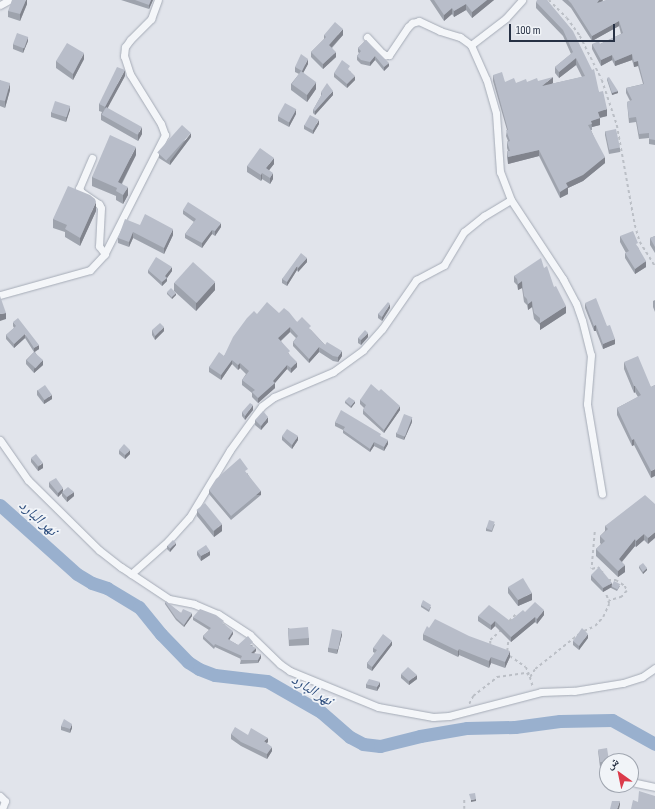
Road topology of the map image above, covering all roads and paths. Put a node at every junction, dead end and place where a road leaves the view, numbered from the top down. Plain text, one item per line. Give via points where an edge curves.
1 (8, 0) edge
2 (158, 0) edge
3 (522, 0) edge
4 (549, 0) edge
5 (0, 5) edge
6 (367, 37) dead end
7 (471, 45) junction
8 (92, 158) dead end
9 (511, 200) junction
10 (105, 254) junction
11 (655, 266) edge
12 (0, 295) edge
13 (0, 440) edge
14 (602, 494) dead end
15 (596, 532) dead end
16 (131, 574) junction
17 (604, 575) edge
18 (607, 580) edge
19 (606, 594) dead end
20 (608, 601) junction
21 (516, 614) edge
22 (508, 642) dead end
23 (491, 644) edge
24 (503, 651) edge
25 (506, 653) junction
26 (655, 668) edge
27 (530, 676) junction
28 (535, 694) junction
29 (469, 710) junction
30 (639, 784) edge
31 (655, 787) edge
32 (0, 796) edge
33 (464, 798) dead end
34 (2, 809) edge
35 (464, 809) edge

1 - 5 street
2 - 10 street via 151,19 127,43 124,56 130,74 161,124 165,135
3 - 7 street via 506,18
4 - 11 path via 580,36 602,80 617,125 640,242
6 - 7 street via 382,53 389,55 408,27 419,21 440,32 460,37
7 - 9 street via 486,79 496,113 500,172
8 - 10 street via 79,188 102,208 99,246
9 - 14 street via 563,279 582,320 591,355 587,404
9 - 16 street via 478,220 464,232 444,265 416,280 382,329 363,350 333,372 274,397 262,406 230,450 189,518
10 - 12 street via 90,270
13 - 16 street via 28,480 66,519 99,550
15 - 17 path via 592,569 598,566
16 - 29 street via 168,599 194,604 218,614 250,635 290,671 378,707 433,717 449,716
18 - 20 path via 616,580 625,586 627,592 622,597
19 - 20 path
20 - 27 path via 603,617 595,626 573,637
21 - 23 path via 490,640
22 - 25 path
24 - 25 path
25 - 27 path via 526,667
26 - 28 street via 642,677 623,683
27 - 28 path
27 - 29 path via 524,673 490,681 469,701
28 - 29 street
30 - 31 street
32 - 34 street via 5,801
33 - 35 path

